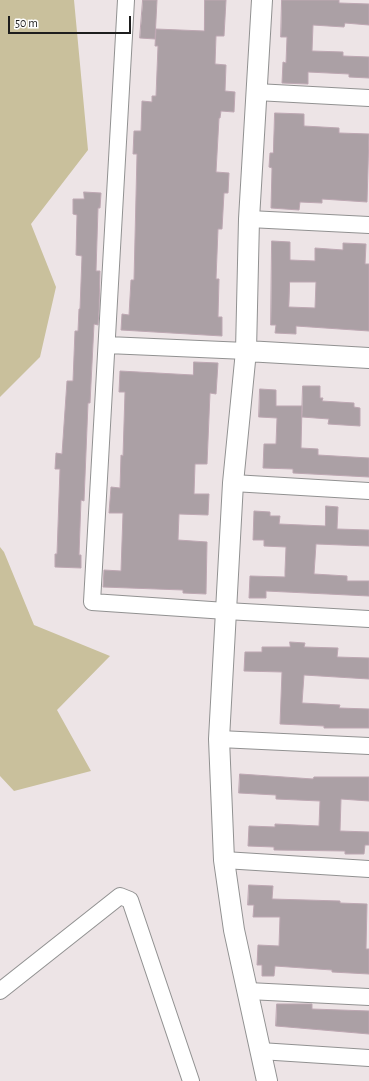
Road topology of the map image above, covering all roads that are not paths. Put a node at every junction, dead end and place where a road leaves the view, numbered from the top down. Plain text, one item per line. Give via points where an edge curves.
1 (126, 0) edge
2 (262, 0) edge
3 (256, 92) junction
4 (369, 98) edge
5 (249, 219) junction
6 (369, 225) edge
7 (107, 345) junction
8 (246, 351) junction
9 (369, 358) edge
10 (233, 483) junction
11 (369, 491) edge
12 (226, 612) junction
13 (369, 619) edge
14 (219, 739) junction
15 (369, 746) edge
16 (224, 860) junction
17 (369, 869) edge
18 (0, 991) edge
19 (248, 991) junction
20 (369, 997) edge
21 (260, 1051) junction
22 (369, 1058) edge
23 (191, 1081) edge
24 (267, 1081) edge

1 - 7 street
2 - 3 street
3 - 4 street
3 - 5 street
5 - 6 street
5 - 8 street
7 - 8 street
7 - 12 street via 92,602
8 - 9 street
8 - 10 street
10 - 11 street
10 - 12 street
12 - 13 street
12 - 14 street
14 - 15 street
14 - 16 street
16 - 17 street
16 - 19 street via 234,930
18 - 23 street via 120,896 130,900
19 - 20 street
19 - 21 street
21 - 22 street
21 - 24 street

